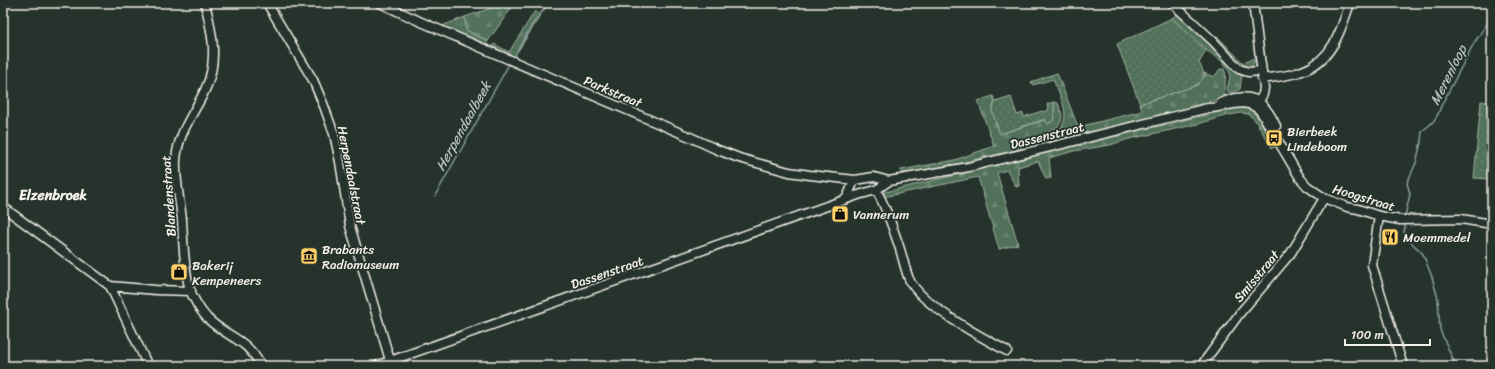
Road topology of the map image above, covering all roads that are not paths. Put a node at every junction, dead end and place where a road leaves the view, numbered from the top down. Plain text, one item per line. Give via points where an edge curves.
1 (205, 3) edge
2 (267, 3) edge
3 (380, 3) edge
4 (1172, 3) edge
5 (1253, 3) edge
6 (1350, 3) edge
7 (1262, 75) junction
8 (1254, 103) junction
9 (879, 178) junction
10 (889, 181) junction
11 (853, 185) junction
12 (878, 189) junction
13 (858, 195) junction
14 (1324, 198) junction
15 (846, 199) junction
16 (3, 207) edge
17 (1379, 216) junction
18 (1492, 224) edge
19 (110, 286) junction
20 (191, 291) junction
21 (1007, 351) dead end
22 (393, 363) edge
23 (148, 366) edge
24 (260, 366) edge
25 (376, 366) edge
26 (1201, 366) edge
27 (1403, 366) edge

1 - 20 street, Blandenstraat via 214,45 212,71 206,89 180,137 176,160 182,231
2 - 22 street, Herpendaalstraat via 313,80 334,134 350,226 388,357
3 - 11 street, Parkstraat via 725,153 789,172 843,178
4 - 7 street via 1214,41 1239,69
5 - 7 street
6 - 7 street via 1340,33 1322,59 1301,72
7 - 8 street
8 - 10 street, Dassenstraat via 1208,108 969,167
8 - 14 street, Hoogstraat via 1300,178
9 - 10 street, Dassenstraat
9 - 11 street, Parkstraat via 874,177
9 - 12 street via 881,182
10 - 12 street, Dassenstraat
11 - 13 street via 854,193
11 - 15 street
12 - 13 street, Dassenstraat
12 - 21 street via 908,276 915,288 930,304
13 - 15 street, Dassenstraat
14 - 17 street, Hoogstraat
14 - 26 street, Smisstraat via 1291,253 1240,313
15 - 22 street, Dassenstraat
16 - 19 street
17 - 18 street, Hoogstraat via 1400,220 1461,219
17 - 27 street via 1372,265
19 - 20 street
19 - 23 street
20 - 24 street, Blandenstraat via 207,318 245,344
22 - 25 street, Dassenstraat

